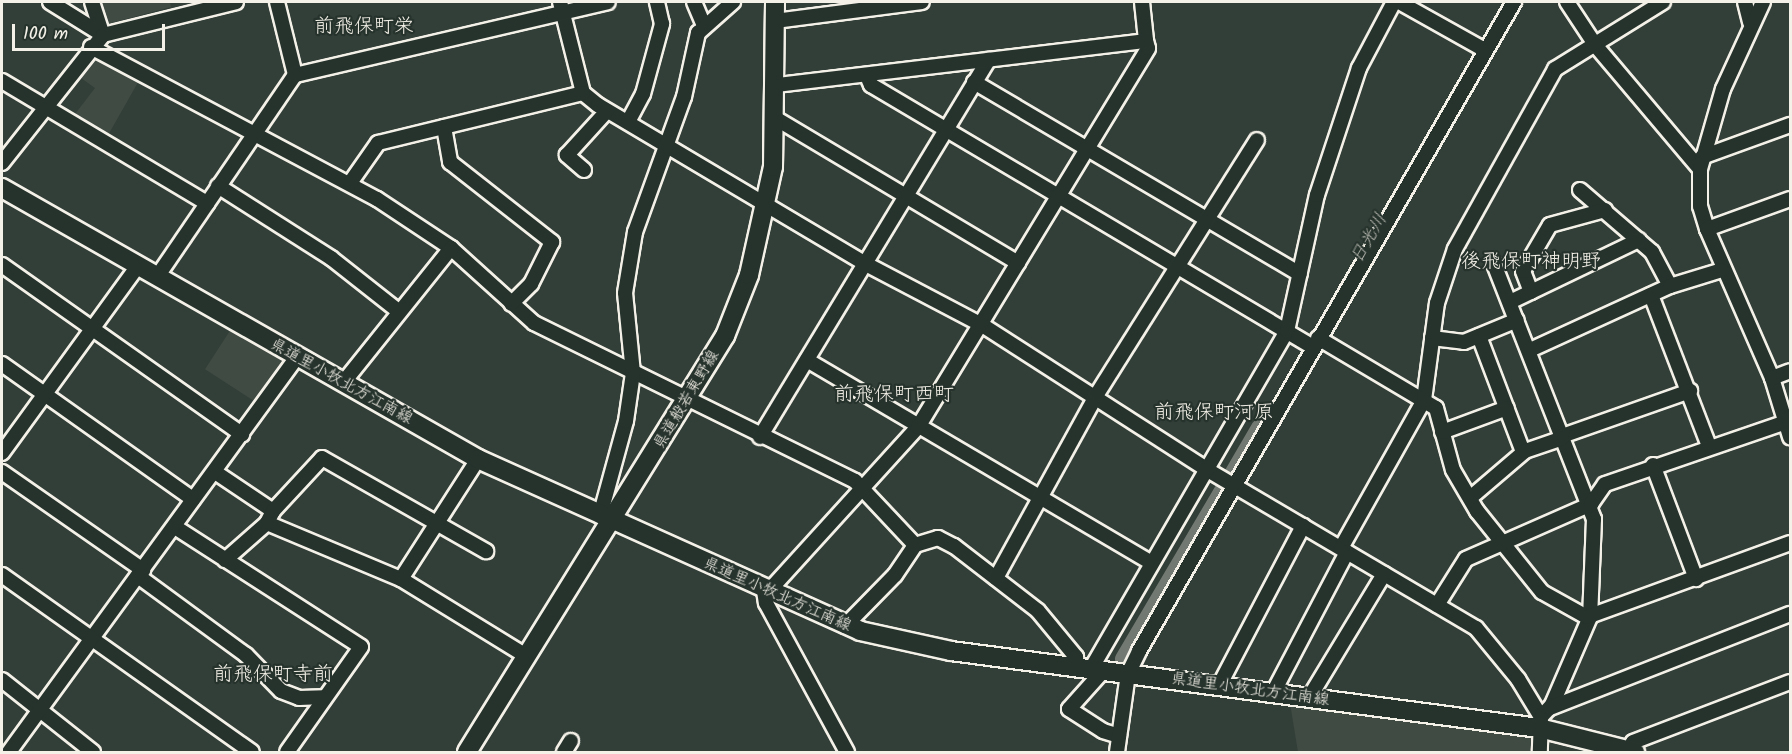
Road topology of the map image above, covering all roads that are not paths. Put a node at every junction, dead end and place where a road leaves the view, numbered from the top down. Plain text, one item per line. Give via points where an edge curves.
1 (50, 2) edge
2 (92, 2) edge
3 (236, 2) edge
4 (277, 2) edge
5 (608, 2) edge
6 (657, 2) edge
7 (694, 2) edge
8 (733, 2) edge
9 (775, 2) edge
10 (820, 2) edge
11 (922, 2) edge
12 (1142, 2) edge
13 (1394, 2) edge
14 (1400, 2) edge
15 (1514, 2) edge
16 (1567, 2) edge
17 (1663, 2) edge
18 (1745, 2) edge
19 (1762, 2) edge
20 (561, 7) edge
21 (806, 14) junction
22 (775, 21) junction
23 (1750, 22) junction
24 (704, 26) junction
25 (103, 34) junction
26 (1146, 41) junction
27 (1596, 46) junction
28 (91, 47) junction
29 (1483, 48) junction
30 (988, 60) junction
31 (295, 75) junction
32 (867, 76) junction
33 (2, 81) edge
34 (974, 82) junction
35 (777, 85) junction
36 (583, 93) junction
37 (45, 105) junction
38 (607, 111) junction
39 (775, 118) junction
40 (628, 122) junction
41 (1791, 125) edge
42 (444, 127) junction
43 (945, 127) junction
44 (255, 133) junction
45 (1257, 140) dead end
46 (667, 144) junction
47 (1086, 148) junction
48 (2, 163) edge
49 (1701, 163) junction
50 (584, 170) dead end
51 (350, 183) junction
52 (218, 186) junction
53 (2, 188) edge
54 (1580, 190) dead end
55 (1058, 192) junction
56 (904, 196) junction
57 (1791, 199) edge
58 (207, 203) junction
59 (766, 207) junction
60 (1605, 210) junction
61 (1208, 222) junction
62 (1707, 229) junction
63 (1639, 240) junction
64 (451, 248) junction
65 (864, 263) junction
66 (1018, 263) junction
67 (1494, 264) dead end
68 (2, 265) edge
69 (138, 266) junction
70 (1180, 268) junction
71 (1722, 270) junction
72 (1300, 274) junction
73 (157, 277) junction
74 (1670, 286) junction
75 (1531, 292) junction
76 (1651, 296) junction
77 (1510, 302) junction
78 (511, 304) junction
79 (398, 310) junction
80 (1517, 320) junction
81 (982, 325) junction
82 (92, 328) junction
83 (1287, 331) junction
84 (1479, 336) junction
85 (1432, 338) junction
86 (1313, 343) junction
87 (1530, 350) junction
88 (297, 357) junction
89 (807, 360) junction
90 (2, 364) edge
91 (1791, 371) edge
92 (633, 373) junction
93 (1772, 378) junction
94 (343, 383) junction
95 (1690, 391) junction
96 (1097, 394) junction
97 (44, 395) junction
98 (689, 400) junction
99 (1424, 400) junction
100 (1507, 408) junction
101 (1786, 422) junction
102 (918, 427) junction
103 (1442, 432) junction
104 (242, 434) junction
105 (760, 437) junction
106 (1562, 437) junction
107 (1791, 437) edge
108 (1709, 446) junction
109 (2, 450) edge
110 (1523, 452) junction
111 (478, 459) junction
112 (1653, 465) junction
113 (1206, 469) junction
114 (2, 472) edge
115 (215, 472) junction
116 (1233, 485) junction
117 (863, 487) junction
118 (1470, 498) junction
119 (193, 499) junction
120 (1042, 499) junction
121 (1591, 504) junction
122 (270, 517) junction
123 (606, 519) junction
124 (438, 522) junction
125 (1303, 526) junction
126 (175, 527) junction
127 (1501, 542) junction
128 (1791, 543) edge
129 (915, 545) junction
130 (1344, 550) junction
131 (486, 551) dead end
132 (225, 560) junction
133 (1152, 563) junction
134 (140, 573) junction
135 (1384, 574) junction
136 (2, 575) edge
137 (996, 578) junction
138 (401, 579) junction
139 (1696, 579) junction
140 (765, 592) junction
141 (1437, 605) junction
142 (1791, 614) edge
143 (1590, 616) junction
144 (845, 626) junction
145 (90, 639) junction
146 (526, 656) junction
147 (1089, 669) junction
148 (1128, 674) junction
149 (2, 680) edge
150 (1791, 682) edge
151 (1219, 686) junction
152 (1273, 693) junction
153 (324, 697) junction
154 (1308, 698) junction
155 (40, 709) junction
156 (1543, 717) junction
157 (1110, 734) junction
158 (1632, 752) edge
159 (9, 753) edge
160 (93, 753) edge
161 (252, 753) edge
162 (287, 753) edge
163 (467, 753) edge
164 (847, 753) edge
165 (1117, 753) edge
166 (1540, 753) edge

1 - 25 street
2 - 25 street
3 - 25 street
4 - 31 street
5 - 20 street
6 - 40 street via 662,24 644,94
7 - 24 street
8 - 24 street
9 - 22 main road, 県道般若東野線
10 - 21 street
11 - 21 street
12 - 26 street
13 - 72 street via 1359,68 1317,195
14 - 29 street
15 - 29 street
16 - 27 street
17 - 27 street
18 - 23 street
19 - 23 street
20 - 31 street
20 - 36 street
21 - 22 street
22 - 35 main road, 県道般若東野線
23 - 49 street
24 - 46 street via 698,33 684,98
25 - 28 street
26 - 30 street
26 - 47 street via 1148,48
27 - 49 street
27 - 85 street via 1555,69 1465,229 1437,303
28 - 37 street
28 - 44 street
29 - 86 street
30 - 32 street
30 - 34 street
31 - 44 street
32 - 35 street
32 - 43 street via 871,85
33 - 37 street
34 - 43 street
34 - 47 street
35 - 39 main road, 県道般若東野線
36 - 38 street
36 - 42 street
37 - 48 street
37 - 58 street
38 - 40 street
38 - 50 street via 567,155
39 - 56 street
39 - 59 main road, 県道般若東野線
40 - 46 street
41 - 49 street
42 - 51 street via 378,143
42 - 78 street via 450,162 552,242 531,284
43 - 55 street
43 - 56 street
44 - 51 street
44 - 52 street
45 - 61 street
46 - 59 street
46 - 92 street via 635,232 625,293
47 - 55 street
47 - 61 street
49 - 62 street via 1700,206
51 - 64 street
52 - 58 street
52 - 79 street via 331,258
53 - 69 main road, 県道里小牧北方江南線
54 - 60 street
55 - 66 street
55 - 70 street
56 - 65 street
56 - 66 street
57 - 62 street
58 - 73 street
59 - 65 street
59 - 98 main road, 県道般若東野線 via 749,275 725,336
60 - 63 street
60 - 75 street via 1550,225 1523,271
61 - 70 street
61 - 72 street
62 - 71 street
63 - 74 street via 1652,252
63 - 75 street
64 - 78 street
64 - 79 street
65 - 81 street
65 - 89 street
66 - 81 street
67 - 77 street
68 - 82 street
69 - 73 main road, 県道里小牧北方江南線
69 - 82 street
70 - 83 street
70 - 96 street
71 - 74 street
71 - 93 street
72 - 83 street
73 - 88 main road, 県道里小牧北方江南線
74 - 76 street
75 - 77 street
76 - 87 street
76 - 95 street
77 - 80 street
78 - 92 street via 534,323
79 - 94 street
80 - 84 street
80 - 87 street
81 - 96 street
81 - 102 street
82 - 97 street
82 - 104 street
83 - 86 street
83 - 113 street
84 - 85 street via 1464,342
84 - 100 street
85 - 99 street
86 - 99 street
86 - 116 street
87 - 106 street
88 - 94 main road, 県道里小牧北方江南線
88 - 104 street
89 - 102 street
89 - 105 street
90 - 97 street
91 - 93 street
92 - 98 street
92 - 123 street
93 - 101 street
94 - 111 main road, 県道里小牧北方江南線
95 - 106 street
95 - 108 street
96 - 113 street
96 - 120 street
97 - 109 street
97 - 119 street
98 - 105 street
98 - 123 main road, 県道般若東野線
99 - 103 street via 1436,408
99 - 130 street
100 - 103 street
100 - 110 street
101 - 107 street
101 - 108 street
102 - 117 street
102 - 120 street
103 - 118 street via 1453,470
104 - 115 street
105 - 117 street via 820,460
106 - 110 street
106 - 121 street
108 - 112 street
110 - 118 street
111 - 123 main road, 県道里小牧北方江南線
111 - 124 street
112 - 121 street via 1605,483
112 - 139 street
113 - 116 street
113 - 133 street
114 - 134 street
115 - 119 street
115 - 122 street
116 - 125 street
116 - 148 street
117 - 129 street
117 - 140 street
118 - 127 street
119 - 126 street
120 - 133 street
120 - 137 street
121 - 127 street
121 - 143 street
122 - 124 street via 322,458
122 - 132 street
122 - 138 street
123 - 140 main road, 県道里小牧北方江南線
123 - 146 main road, 県道般若東野線
124 - 131 street
124 - 138 street
125 - 130 street
125 - 151 street
126 - 132 street
126 - 134 street
127 - 141 street via 1466,559
127 - 143 street via 1542,592
128 - 139 street
129 - 137 street via 938,538
129 - 144 street via 895,575
130 - 135 street
130 - 152 street
132 - 153 street via 361,648
133 - 147 street
134 - 145 street
134 - 153 street via 246,655 281,691 299,698
135 - 141 street
135 - 154 street
136 - 145 street
137 - 147 street via 1038,611
138 - 146 street
139 - 143 street
140 - 144 main road, 県道里小牧北方江南線
140 - 164 street via 765,603
141 - 156 street via 1476,628
142 - 156 street
143 - 156 street
144 - 147 main road, 県道里小牧北方江南線 via 916,646
145 - 155 street
145 - 161 street
146 - 163 main road, 県道般若東野線
147 - 148 main road, 県道里小牧北方江南線
147 - 157 street via 1069,709
148 - 151 main road, 県道里小牧北方江南線
148 - 157 street
149 - 155 street
150 - 158 street via 1633,742
151 - 152 main road, 県道里小牧北方江南線
152 - 154 main road, 県道里小牧北方江南線
153 - 162 street
154 - 156 main road, 県道里小牧北方江南線
155 - 159 street
155 - 160 street
156 - 158 main road, 県道里小牧北方江南線
156 - 166 street
157 - 165 street

